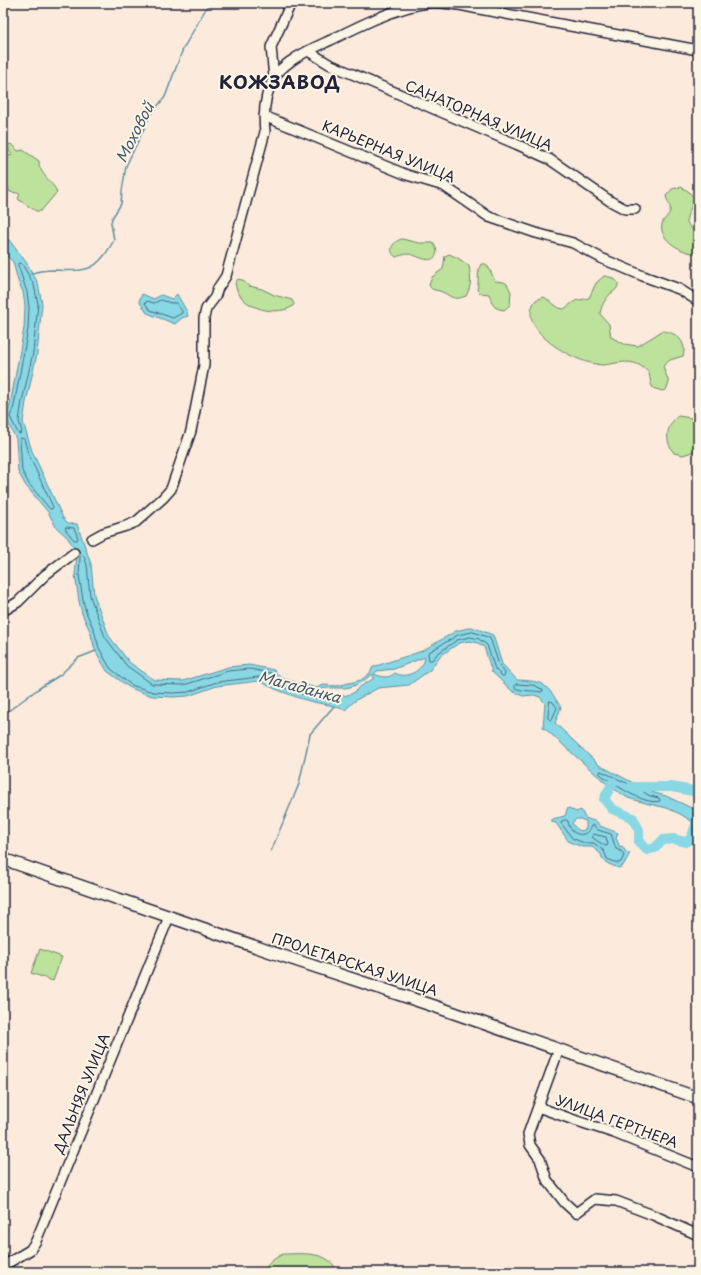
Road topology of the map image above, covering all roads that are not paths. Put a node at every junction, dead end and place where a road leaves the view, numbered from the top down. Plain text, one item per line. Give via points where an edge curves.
1 (292, 3) edge
2 (698, 50) edge
3 (308, 51) junction
4 (274, 78) junction
5 (264, 116) junction
6 (635, 209) dead end
7 (698, 302) edge
8 (92, 539) dead end
9 (74, 553) dead end
10 (3, 611) edge
11 (3, 859) edge
12 (169, 917) junction
13 (559, 1049) junction
14 (698, 1098) edge
15 (538, 1107) junction
16 (698, 1167) edge
17 (698, 1235) edge
18 (3, 1266) edge

1 - 4 street via 271,47
2 - 3 street via 435,3 399,10
3 - 4 street via 284,66
3 - 6 street, САНАТОРНАЯ УЛИЦА via 335,67 549,159 625,209
4 - 5 street via 268,91
5 - 7 street, КАРЬЕРНАЯ УЛИЦА via 407,175 444,186 489,216 573,243 602,259 679,289
5 - 8 street via 265,132 226,276 206,309 204,365 191,431 170,488 163,498 136,522
9 - 10 street via 45,575 18,602
11 - 12 main road, ПРОЛЕТАРСКАЯ УЛИЦА
12 - 13 main road, ПРОЛЕТАРСКАЯ УЛИЦА
12 - 18 street, ДАЛЬНЯЯ УЛИЦА via 36,1241 30,1250
13 - 14 main road, ПРОЛЕТАРСКАЯ УЛИЦА
13 - 15 street, УЛИЦА ГЕРТНЕРА
15 - 16 street, УЛИЦА ГЕРТНЕРА via 614,1133
15 - 17 street via 528,1134 530,1145 540,1158 547,1180 576,1213 595,1199 616,1201

